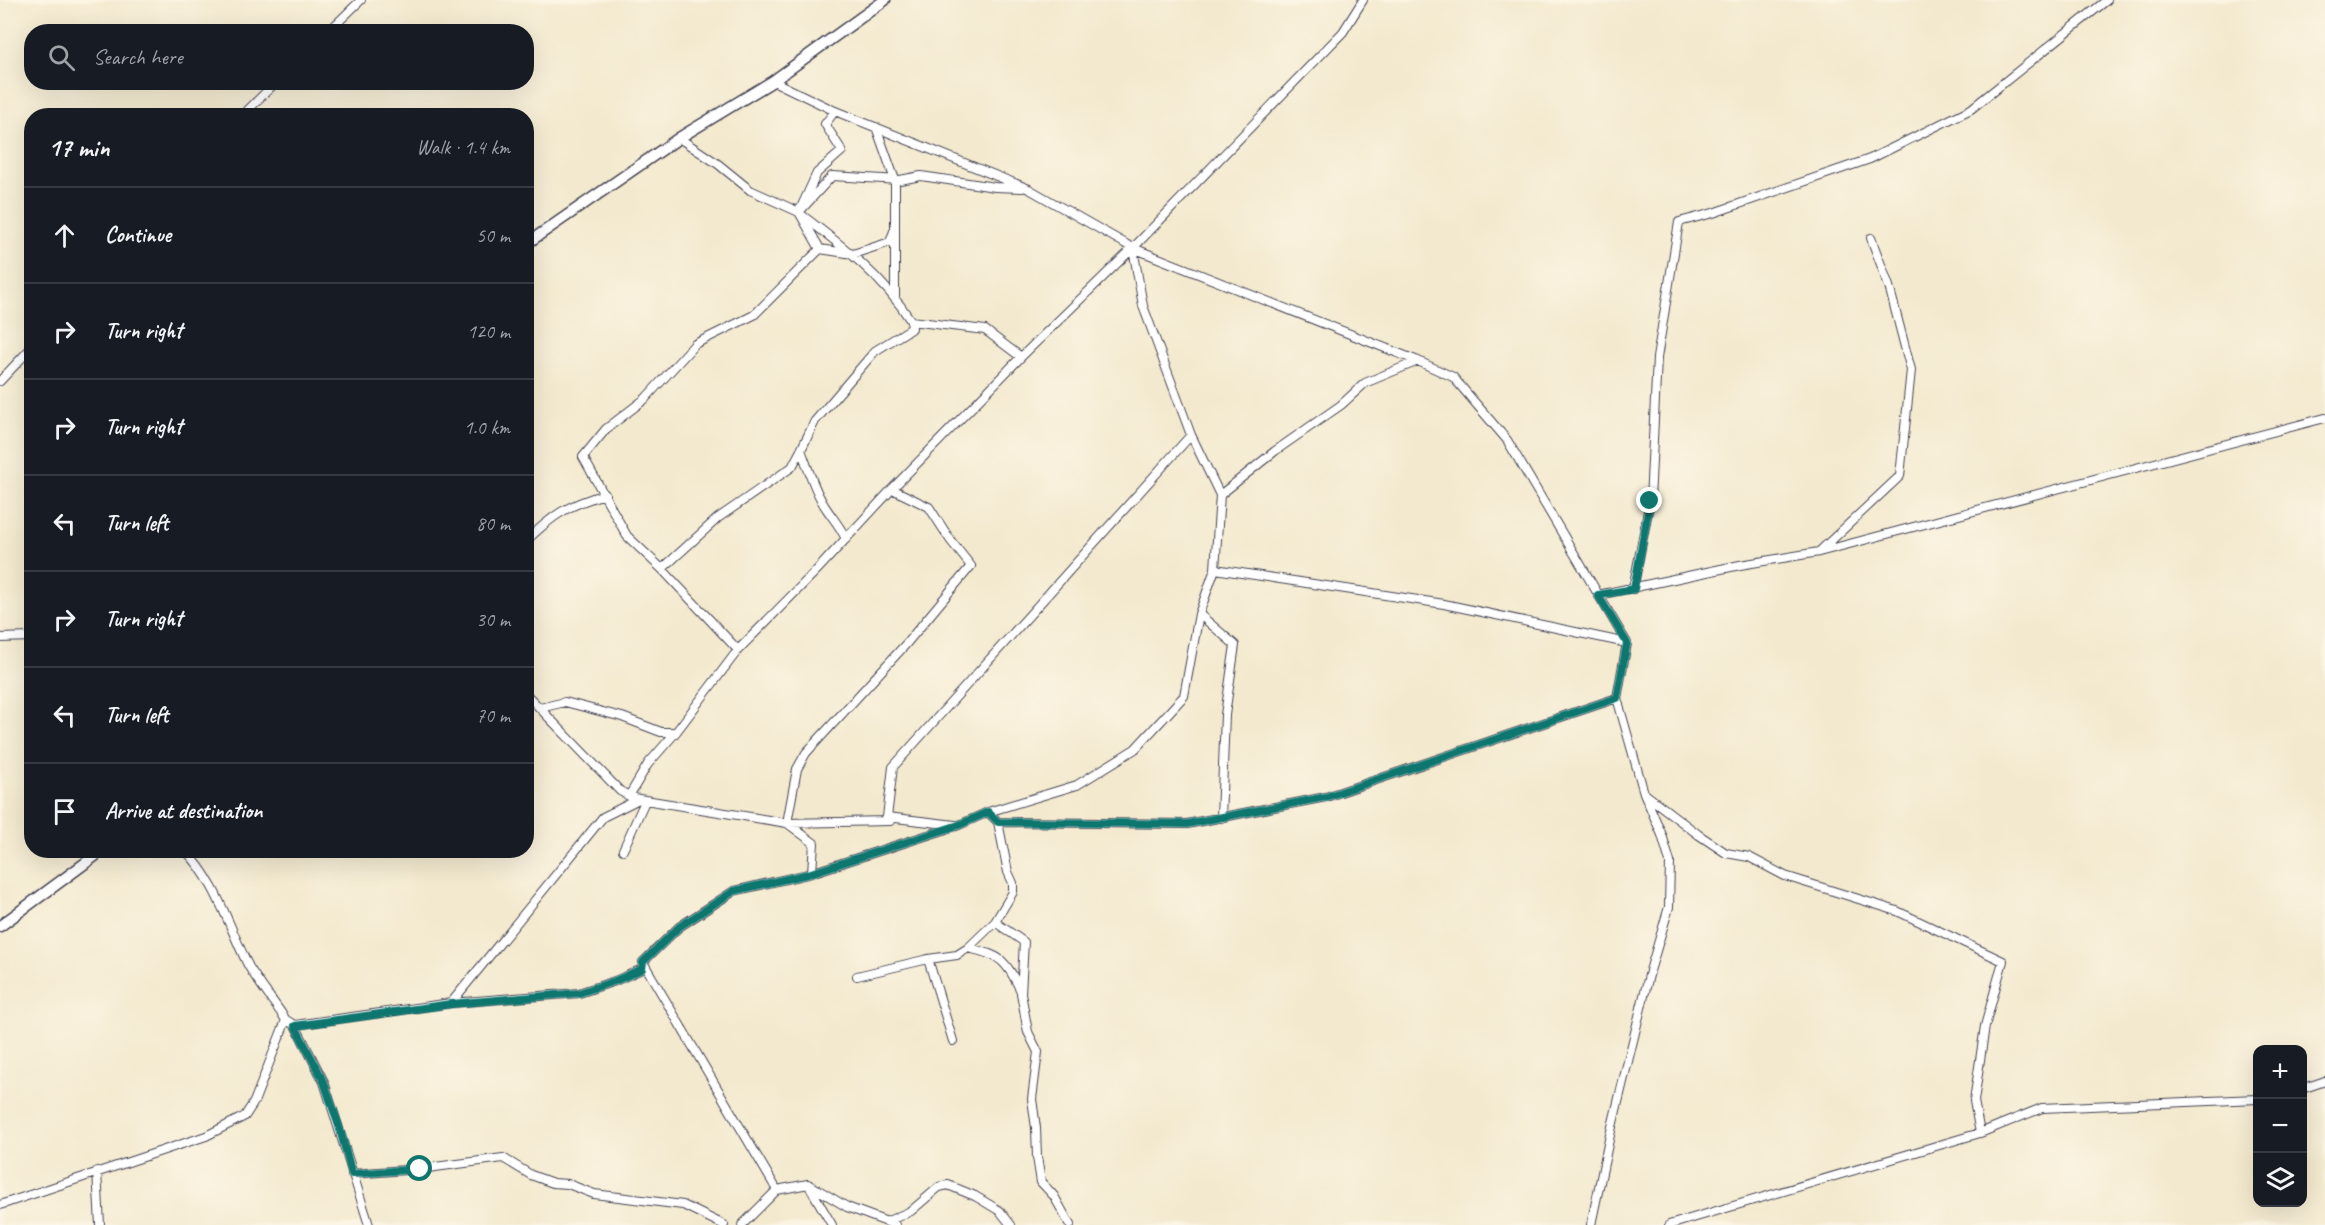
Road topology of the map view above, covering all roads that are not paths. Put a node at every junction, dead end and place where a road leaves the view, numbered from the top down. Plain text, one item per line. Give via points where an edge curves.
1 (361, 0) edge
2 (885, 0) edge
3 (1363, 0) edge
4 (2107, 0) edge
5 (336, 24) edge
6 (773, 81) junction
7 (268, 90) edge
8 (250, 108) edge
9 (835, 111) junction
10 (876, 127) junction
11 (679, 138) junction
12 (895, 180) junction
13 (1029, 189) junction
14 (799, 212) junction
15 (896, 224) junction
16 (534, 238) edge
17 (1871, 238) dead end
18 (1133, 248) junction
19 (820, 249) junction
20 (853, 254) junction
21 (895, 296) junction
22 (911, 321) junction
23 (24, 356) edge
24 (1021, 357) junction
25 (1418, 360) junction
26 (0, 381) edge
27 (2325, 418) edge
28 (1191, 435) junction
29 (801, 450) junction
30 (892, 489) junction
31 (605, 494) junction
32 (1220, 495) junction
33 (534, 533) edge
34 (846, 539) junction
35 (1819, 552) junction
36 (662, 568) junction
37 (1215, 569) junction
38 (1634, 589) junction
39 (1598, 595) junction
40 (1199, 614) junction
41 (24, 637) edge
42 (0, 638) edge
43 (1627, 643) junction
44 (738, 650) junction
45 (1617, 698) junction
46 (534, 702) edge
47 (540, 708) junction
48 (676, 732) junction
49 (1644, 793) junction
50 (629, 796) junction
51 (642, 800) junction
52 (988, 812) junction
53 (887, 817) junction
54 (1221, 818) junction
55 (998, 822) junction
56 (787, 823) junction
57 (959, 825) junction
58 (623, 850) dead end
59 (92, 858) edge
60 (192, 858) edge
61 (812, 873) junction
62 (995, 922) junction
63 (0, 926) edge
64 (968, 948) junction
65 (928, 959) junction
66 (643, 962) junction
67 (857, 976) dead end
68 (1021, 993) junction
69 (451, 1004) junction
70 (286, 1020) junction
71 (295, 1026) junction
72 (953, 1041) dead end
73 (2325, 1082) edge
74 (2307, 1087) edge
75 (2253, 1099) edge
76 (1980, 1133) junction
77 (97, 1172) junction
78 (352, 1174) junction
79 (808, 1184) junction
80 (777, 1190) junction
81 (0, 1205) edge
82 (888, 1221) junction
83 (100, 1225) edge
84 (369, 1225) edge
85 (724, 1225) edge
86 (742, 1225) edge
87 (832, 1225) edge
88 (896, 1225) edge
89 (1011, 1225) edge
90 (1070, 1225) edge
91 (1591, 1225) edge
92 (1669, 1225) edge

1 - 5 street
2 - 6 street
3 - 18 street via 1343,32
4 - 38 street via 1971,109 1870,159 1679,222 1657,358 1650,501
6 - 9 street
6 - 11 street
7 - 8 street
9 - 10 street
9 - 14 street via 825,124 842,151 817,173
10 - 12 street
10 - 13 street
11 - 14 street via 750,190
11 - 16 street
12 - 13 street via 921,176
12 - 14 street via 832,176
12 - 15 street
13 - 18 street
14 - 19 street
14 - 20 street
15 - 20 street via 890,242
15 - 21 street
17 - 35 street via 1889,286 1911,370 1900,476
18 - 24 street
18 - 25 street
18 - 28 street via 1143,306
19 - 20 street
19 - 31 street via 754,315 695,344 645,399 606,429 583,458
20 - 21 street
21 - 22 street
22 - 24 street via 985,330
22 - 29 street via 912,328 875,351 841,389 815,421
23 - 26 street
24 - 30 street
25 - 32 street via 1365,383
25 - 39 street via 1453,377 1508,440
27 - 35 street
28 - 32 street
28 - 53 street via 893,768
29 - 34 street via 823,501
29 - 36 street via 792,467 718,518
30 - 34 street
30 - 56 street via 929,507 971,566 806,753 797,769
31 - 33 street via 574,503
31 - 36 street via 627,536
32 - 37 street
34 - 44 street
35 - 38 street
36 - 44 street
37 - 40 street
37 - 43 street via 1444,604
38 - 39 street
39 - 43 street
40 - 52 street via 1184,696 1135,749 1077,785
40 - 54 street via 1235,645 1225,716
41 - 42 street
43 - 45 street
44 - 48 street
45 - 49 street
45 - 54 street via 1326,797
46 - 47 street
47 - 48 street via 566,702 661,732
47 - 50 street
48 - 50 street via 648,764
49 - 76 street via 1726,853 1897,911 2003,961 1985,1026 1974,1101
49 - 91 street via 1670,862 1669,907 1650,971
50 - 51 street
51 - 56 street
51 - 58 street
51 - 69 street via 603,817
52 - 55 street
52 - 57 street
53 - 56 street via 890,821
53 - 57 street
54 - 55 street via 1187,824
55 - 62 street via 1013,883
56 - 61 street via 814,843
57 - 61 street
59 - 63 street
60 - 70 street via 210,885 250,968
61 - 66 street via 734,891 679,927
62 - 64 street
62 - 68 street via 1024,942
64 - 65 street via 957,955
64 - 68 street via 1000,958
65 - 67 street
65 - 72 street
66 - 69 street via 642,969 579,993
66 - 80 street
68 - 90 street via 1028,1032 1038,1052 1032,1099 1041,1182
69 - 71 street
70 - 71 street
70 - 77 street via 245,1116 206,1136
71 - 78 street via 324,1082
73 - 74 street
75 - 76 street via 2042,1108
76 - 92 street
77 - 81 street
77 - 83 street
78 - 84 street
78 - 85 street via 503,1158 553,1183 594,1194 683,1205
79 - 80 street
79 - 82 street via 847,1207
79 - 87 street
80 - 86 street
82 - 88 street
82 - 89 street via 911,1211 939,1187 948,1185 1000,1210

